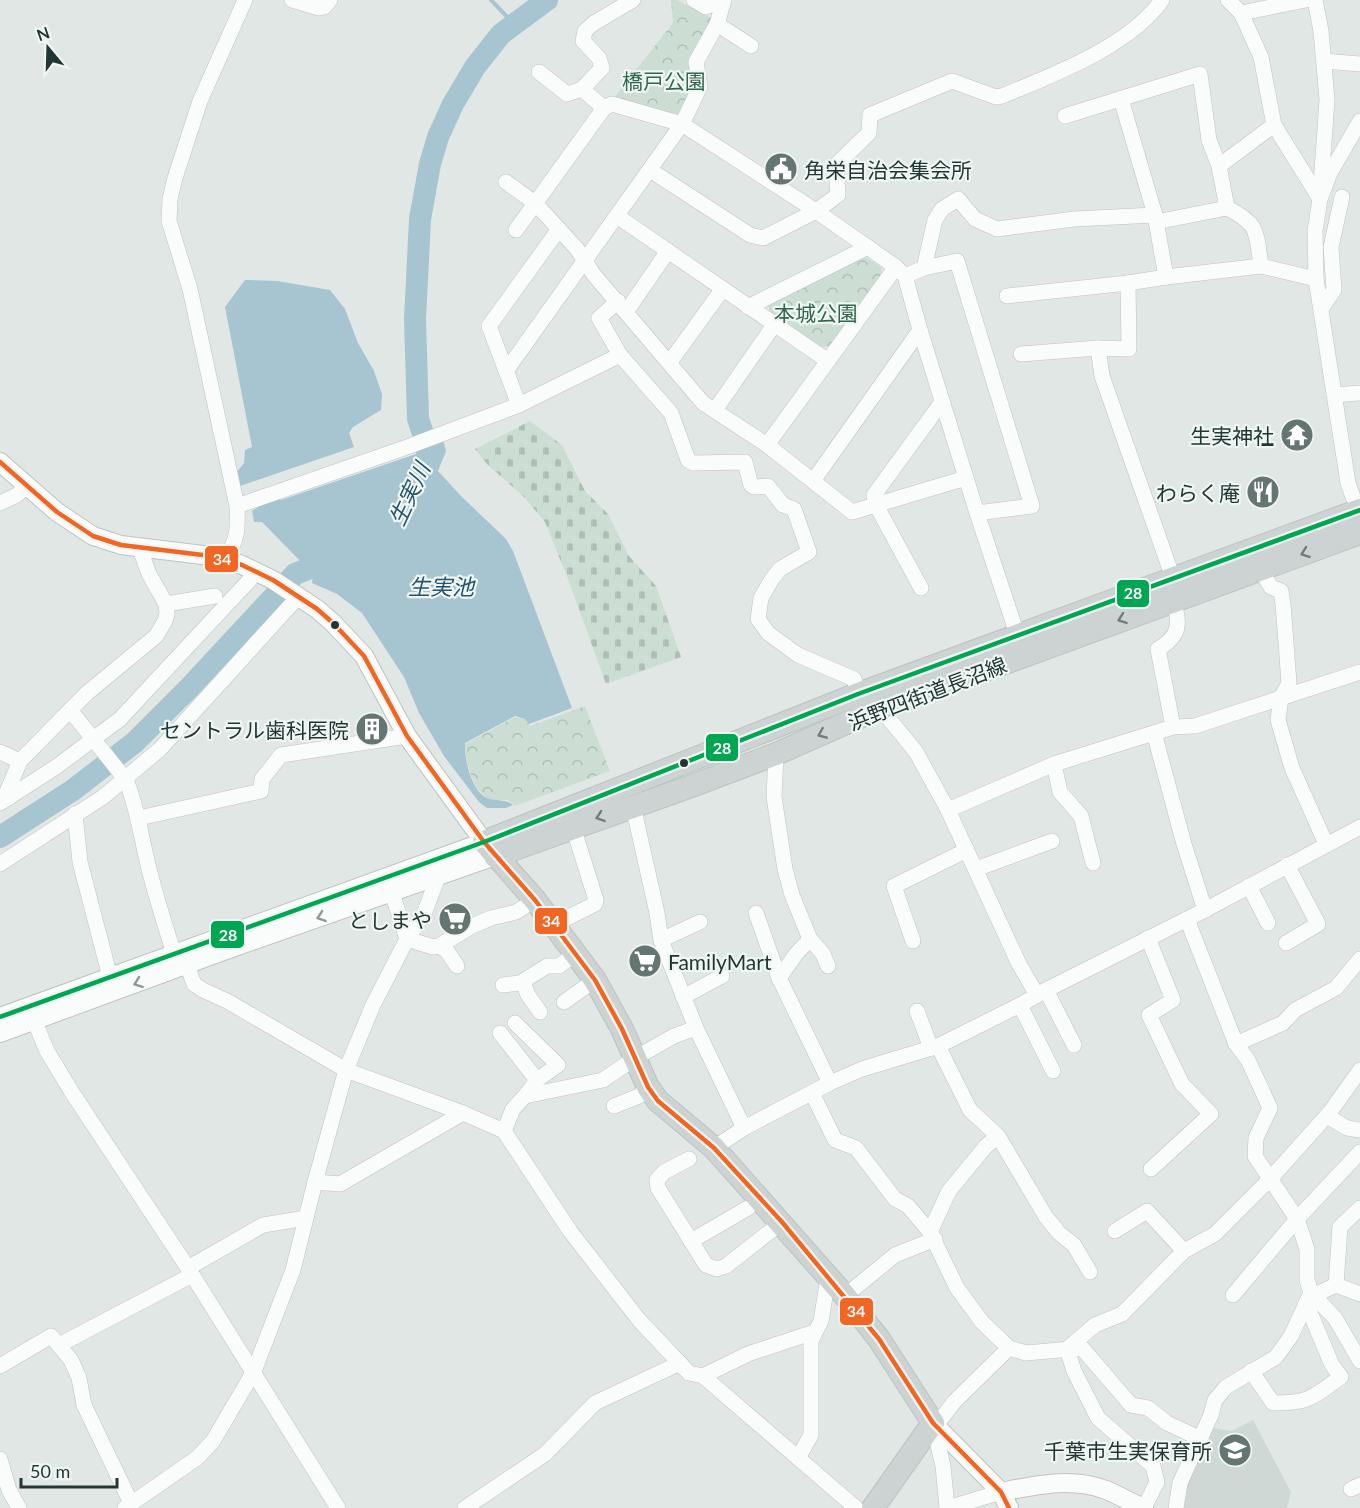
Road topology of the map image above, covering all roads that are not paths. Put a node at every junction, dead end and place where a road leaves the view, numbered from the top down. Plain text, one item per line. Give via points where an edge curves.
1 (245, 0) edge
2 (292, 0) edge
3 (330, 0) edge
4 (633, 0) edge
5 (694, 0) edge
6 (723, 0) edge
7 (1162, 0) edge
8 (1228, 0) edge
9 (1306, 0) edge
10 (1315, 0) edge
11 (1241, 14) junction
12 (717, 24) junction
13 (751, 46) dead end
14 (1324, 61) junction
15 (1360, 64) edge
16 (539, 72) dead end
17 (582, 89) junction
18 (1121, 99) junction
19 (604, 108) junction
20 (1065, 116) dead end
21 (1360, 121) edge
22 (682, 124) junction
23 (1274, 125) junction
24 (1219, 166) junction
25 (650, 170) junction
26 (506, 182) dead end
27 (1342, 197) dead end
28 (1320, 199) junction
29 (535, 203) junction
30 (1227, 208) junction
31 (816, 211) junction
32 (617, 216) junction
33 (1156, 218) junction
34 (559, 229) junction
35 (516, 231) dead end
36 (868, 248) junction
37 (668, 251) junction
38 (584, 261) junction
39 (1261, 266) junction
40 (924, 268) junction
41 (901, 271) junction
42 (1166, 276) junction
43 (1316, 279) junction
44 (1128, 284) junction
45 (722, 290) junction
46 (1007, 296) dead end
47 (622, 307) junction
48 (748, 307) junction
49 (1321, 309) junction
50 (774, 325) junction
51 (920, 330) junction
52 (1098, 348) junction
53 (1021, 354) dead end
54 (620, 355) junction
55 (828, 361) junction
56 (670, 362) junction
57 (506, 371) junction
58 (1360, 393) edge
59 (1334, 395) junction
60 (942, 402) junction
61 (519, 405) junction
62 (715, 410) junction
63 (763, 443) junction
64 (0, 462) edge
65 (745, 462) junction
66 (966, 478) junction
67 (813, 481) junction
68 (26, 486) junction
69 (0, 503) edge
70 (876, 505) junction
71 (237, 506) junction
72 (1360, 509) edge
73 (977, 513) junction
74 (1360, 533) edge
75 (139, 546) junction
76 (224, 560) junction
77 (1260, 569) junction
78 (257, 572) junction
79 (1173, 578) junction
80 (921, 588) dead end
81 (215, 596) dead end
82 (298, 597) junction
83 (1173, 601) junction
84 (165, 604) junction
85 (1021, 645) junction
86 (1360, 672) edge
87 (858, 694) junction
88 (1281, 698) junction
89 (881, 709) junction
90 (70, 710) junction
91 (1173, 727) junction
92 (1154, 733) junction
93 (407, 735) junction
94 (95, 739) junction
95 (0, 752) edge
96 (776, 754) junction
97 (20, 760) junction
98 (1054, 764) junction
99 (126, 780) junction
100 (4, 801) edge
101 (633, 806) junction
102 (948, 810) junction
103 (75, 814) junction
104 (139, 818) junction
105 (573, 827) junction
106 (1360, 827) edge
107 (1052, 841) dead end
108 (1326, 844) junction
109 (490, 849) junction
110 (967, 850) junction
111 (1093, 863) dead end
112 (0, 864) edge
113 (1287, 865) junction
114 (976, 869) junction
115 (438, 877) junction
116 (1249, 885) junction
117 (392, 893) junction
118 (535, 900) junction
119 (1205, 910) junction
120 (756, 913) dead end
121 (1186, 919) junction
122 (700, 922) dead end
123 (1268, 923) dead end
124 (553, 925) junction
125 (1148, 938) junction
126 (407, 939) junction
127 (810, 939) junction
128 (661, 940) junction
129 (913, 941) dead end
130 (1286, 943) dead end
131 (439, 946) junction
132 (576, 953) junction
133 (1360, 958) edge
134 (180, 959) junction
135 (457, 966) dead end
136 (828, 966) dead end
137 (722, 976) dead end
138 (110, 977) junction
139 (779, 978) junction
140 (595, 980) junction
141 (523, 982) junction
142 (503, 985) dead end
143 (1042, 992) junction
144 (683, 997) junction
145 (564, 1002) dead end
146 (1020, 1005) junction
147 (917, 1011) dead end
148 (540, 1012) dead end
149 (0, 1017) edge
150 (34, 1020) junction
151 (515, 1023) dead end
152 (696, 1028) junction
153 (0, 1033) edge
154 (500, 1033) dead end
155 (1236, 1044) junction
156 (1074, 1045) dead end
157 (935, 1047) junction
158 (635, 1058) junction
159 (346, 1070) junction
160 (1360, 1070) edge
161 (1053, 1071) dead end
162 (537, 1080) junction
163 (830, 1083) junction
164 (648, 1087) junction
165 (812, 1093) junction
166 (525, 1096) junction
167 (614, 1106) dead end
168 (463, 1113) junction
169 (1327, 1116) junction
170 (744, 1128) junction
171 (1360, 1130) edge
172 (504, 1131) junction
173 (998, 1137) junction
174 (714, 1148) junction
175 (1360, 1152) edge
176 (689, 1159) dead end
177 (1151, 1169) dead end
178 (1271, 1178) junction
179 (315, 1182) junction
180 (748, 1208) dead end
181 (1360, 1208) edge
182 (306, 1218) junction
183 (1297, 1219) junction
184 (782, 1222) junction
185 (1115, 1231) dead end
186 (932, 1235) junction
187 (691, 1241) junction
188 (1184, 1251) junction
189 (190, 1271) junction
190 (1090, 1272) dead end
191 (828, 1278) junction
192 (1336, 1285) junction
193 (1360, 1294) edge
194 (1233, 1295) dead end
195 (845, 1296) junction
196 (1308, 1298) junction
197 (814, 1332) junction
198 (59, 1346) junction
199 (1009, 1348) junction
200 (1067, 1349) junction
201 (1360, 1362) edge
202 (680, 1363) junction
203 (0, 1366) edge
204 (254, 1371) junction
205 (1251, 1371) junction
206 (703, 1376) junction
207 (933, 1423) junction
208 (1201, 1439) junction
209 (798, 1458) junction
210 (0, 1459) edge
211 (1005, 1500) edge
212 (128, 1506) edge
213 (1136, 1507) edge
214 (18, 1508) edge
215 (338, 1508) edge
216 (465, 1508) edge
217 (856, 1508) edge
218 (873, 1508) edge
219 (947, 1508) edge
220 (1176, 1508) edge

1 - 71 street via 200,101 168,212 190,288
2 - 3 street via 319,8
4 - 17 street via 585,31 583,41 599,58 602,68
5 - 6 street via 706,7
6 - 12 street
7 - 31 street via 1124,37 1065,70 1002,96 952,81 870,115 869,133 836,165 838,195
8 - 11 street
9 - 11 street
10 - 14 street
11 - 23 street via 1262,57
12 - 13 street
12 - 22 street via 696,62 700,87
14 - 15 street
14 - 28 street via 1327,100
16 - 17 street via 567,94
17 - 19 street
18 - 20 street
18 - 24 street via 1200,74 1209,140
18 - 33 street
19 - 22 street via 612,104
19 - 29 street
21 - 28 street
22 - 25 street
22 - 31 street
23 - 24 street
23 - 28 street
24 - 30 street
25 - 31 street via 750,235 763,237
25 - 32 street
26 - 29 street
27 - 49 street via 1332,247 1334,290
28 - 43 street via 1315,231
29 - 34 street
29 - 35 street
30 - 33 street
30 - 39 street via 1251,224
31 - 36 street
32 - 37 street
32 - 38 street
33 - 40 street via 1074,219 997,229 975,219 958,199 942,209 935,220
33 - 42 street
34 - 38 street
34 - 57 street via 489,326
36 - 41 street
36 - 48 street
37 - 45 street
37 - 47 street
38 - 47 street
38 - 57 street
39 - 42 street
39 - 43 street
40 - 41 street
40 - 73 street via 957,261 1032,506
41 - 51 street
41 - 55 street
42 - 44 street
43 - 49 street
44 - 46 street
44 - 52 street via 1129,349
45 - 48 street
45 - 56 street
47 - 54 street via 598,318
47 - 56 street
48 - 50 street
49 - 59 street
50 - 55 street
50 - 62 street
51 - 60 street
51 - 67 street
52 - 53 street
52 - 79 street via 1102,376
54 - 61 street
54 - 65 street via 671,413 688,460
55 - 63 street
56 - 62 street via 703,403
57 - 61 street
58 - 59 street
59 - 72 street via 1348,483
60 - 66 street
60 - 70 street via 874,495
61 - 71 street
62 - 63 street
63 - 65 street
63 - 67 street
64 - 68 street
65 - 87 street via 751,485 768,486 783,505 794,509 809,552 780,569 766,588 758,610 761,626 798,655 854,679
66 - 70 street
66 - 73 street
67 - 70 street via 852,512
68 - 69 street
68 - 75 street via 93,536
70 - 80 street
71 - 76 street via 238,532
72 - 79 main road, 浜野四街道長沼線
73 - 85 street
74 -> 77 main road, 浜野四街道長沼線
75 - 76 street
75 - 84 street
76 - 78 street
77 - 83 main road, 浜野四街道長沼線
77 - 88 street via 1271,586 1281,591 1289,683
78 - 82 street
78 - 94 street via 120,719
79 - 85 main road, 浜野四街道長沼線
81 - 84 street
82 - 93 street via 333,622 364,656
82 - 99 street via 160,749
83 -> 85 main road, 浜野四街道長沼線
83 - 91 street via 1179,615 1178,627 1170,642 1158,649
84 - 90 street via 167,614 156,636
85 - 87 main road, 浜野四街道長沼線
85 - 89 main road, 浜野四街道長沼線
86 - 88 street
87 - 109 main road, 浜野四街道長沼線
88 - 91 street via 1195,726
88 - 108 street via 1278,720 1292,768
89 -> 96 main road, 浜野四街道長沼線
89 - 102 street via 916,752
90 - 94 street
90 - 97 street
91 - 92 street
92 - 98 street
92 - 119 street
93 - 104 street via 281,755 262,779 261,791
93 - 109 street
94 - 99 street
94 - 100 street
95 - 97 street
96 - 101 main road, 浜野四街道長沼線
96 - 127 street via 774,797 786,870
97 - 100 street
98 - 102 street
98 - 111 street via 1060,792 1081,816
99 - 103 street
99 - 104 street
101 -> 105 main road, 浜野四街道長沼線
101 - 128 street
102 - 110 street
103 - 112 street
103 - 138 street via 80,862
104 - 134 street via 146,856
105 - 109 main road, 浜野四街道長沼線
105 - 124 street via 596,900
106 - 108 street
107 - 114 street
108 - 113 street
109 - 115 street
109 - 118 main road
109 - 134 street
110 - 114 street
110 - 129 street via 894,886
113 - 116 street
113 - 130 street via 1318,924
114 - 143 street via 1019,964
115 - 117 street
115 - 126 street via 424,914
116 - 119 street
116 - 123 street
117 - 126 street
117 -> 134 street
118 - 124 main road
118 - 131 street via 516,912 472,926
119 - 121 street
120 - 139 street
121 - 125 street
121 - 155 street
122 - 128 street
124 - 132 main road
125 - 143 street
125 - 177 street via 1173,1000 1149,1015 1182,1084 1211,1114
126 - 131 street
126 - 159 street
127 - 136 street
127 - 139 street
128 - 144 street
131 - 135 street
132 - 140 main road
132 - 141 street via 559,966 547,966
133 - 155 street via 1336,988 1295,1010 1283,1023
134 - 138 street
134 -> 150 street
134 - 159 street via 194,984
137 - 144 street
138 - 149 street
139 - 163 street
140 - 145 street
140 - 158 main road
141 - 142 street
141 - 148 street
143 - 146 street
143 - 156 street
144 - 152 street
146 - 157 street
146 - 161 street
147 - 157 street
150 - 153 street
150 - 189 street via 73,1094
151 - 162 street via 558,1065
152 - 158 street
152 - 170 street
154 - 162 street
155 - 178 street via 1248,1060 1270,1108 1256,1138 1254,1156
157 - 163 street
157 - 173 street via 970,1110
158 - 164 main road
158 - 166 street via 603,1080
159 - 168 street
159 - 179 street
160 - 169 street
162 - 166 street
163 - 165 street
164 - 167 street via 639,1096
164 - 174 main road via 658,1101
165 - 170 street
165 - 186 street via 835,1140 856,1148
166 - 172 street via 513,1109
168 - 172 street
168 - 179 street via 340,1184
169 - 171 street via 1347,1128
169 - 178 street
170 - 174 street
172 - 202 street via 570,1231 639,1320
173 - 186 street via 949,1191
173 - 190 street via 1046,1217 1074,1245
174 - 184 main road
175 - 183 street
176 - 187 street via 657,1180 658,1188
178 - 183 street
178 - 188 street via 1215,1234
179 - 182 street
180 - 187 street
181 - 192 street via 1341,1227
182 - 189 street via 263,1225
182 - 204 street via 293,1270
183 - 194 street
183 - 196 street via 1307,1250
184 - 187 street via 717,1269 701,1260
184 - 191 main road
185 - 188 street via 1147,1211
186 - 195 street via 895,1255
186 - 199 street via 957,1288 982,1322
188 - 200 street via 1122,1314 1095,1324
189 - 198 street
189 - 204 street
191 - 195 main road
191 - 197 street via 821,1321
192 - 193 street
192 - 196 street
195 - 207 main road via 879,1339
196 - 201 street via 1335,1318
196 - 205 street via 1291,1336 1276,1357
196 - 205 street via 1332,1365 1341,1377 1307,1401 1273,1403
197 - 206 street via 748,1354
197 - 209 street via 811,1435
198 - 203 street via 51,1336
198 - 212 street via 80,1378 84,1405
199 - 200 street via 1026,1353
199 - 207 street
200 - 208 street via 1082,1348 1131,1405 1148,1408 1167,1423
200 - 213 street via 1098,1418 1153,1466 1157,1482
202 - 206 street via 689,1373
202 - 216 street via 595,1403 545,1454
204 - 212 street via 213,1441 197,1458
204 - 215 street
205 - 208 street via 1226,1387 1215,1400
206 - 209 street
207 - 211 street
207 - 218 main road
207 - 219 street
208 - 220 street via 1180,1483
209 - 217 street
210 - 214 street
211 - 213 street via 1045,1483 1077,1482 1106,1490
211 - 219 street

